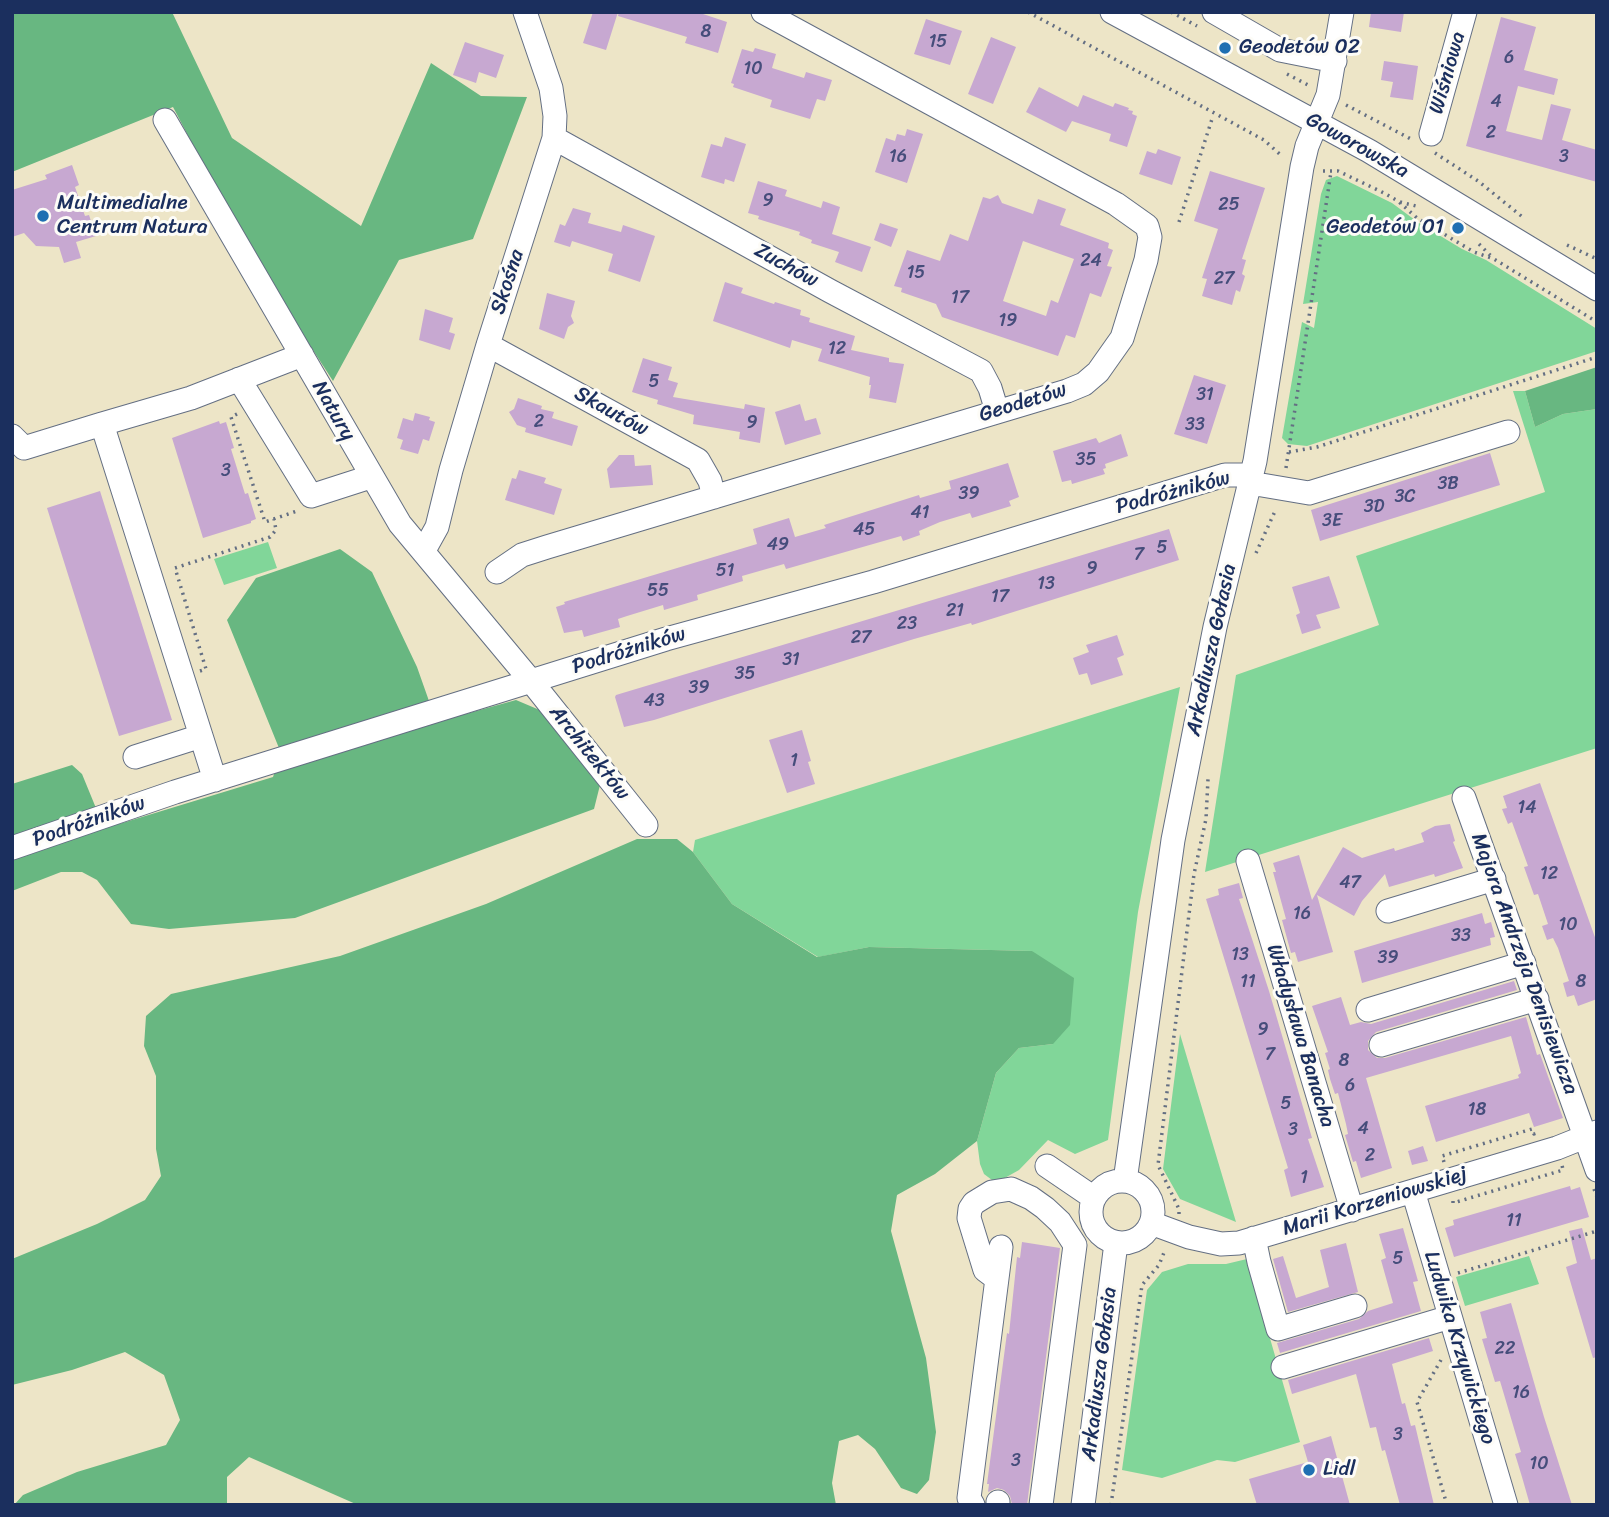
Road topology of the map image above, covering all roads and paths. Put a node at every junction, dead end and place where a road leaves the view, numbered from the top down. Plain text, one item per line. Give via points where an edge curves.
1 (525, 12) edge
2 (763, 12) edge
3 (1028, 12) edge
4 (1112, 12) edge
5 (1171, 12) edge
6 (1342, 12) edge
7 (1465, 12) edge
8 (1207, 20) edge
9 (1335, 61) junction
10 (1279, 69) dead end
11 (1328, 95) junction
12 (1212, 119) dead end
13 (165, 120) dead end
14 (1318, 123) junction
15 (554, 138) junction
16 (1425, 142) junction
17 (1286, 161) dead end
18 (1338, 171) dead end
19 (1331, 172) dead end
20 (1526, 220) dead end
21 (1179, 222) dead end
22 (1559, 242) dead end
23 (1597, 259) edge
24 (1597, 289) edge
25 (1597, 322) edge
26 (488, 345) junction
27 (302, 355) junction
28 (1597, 357) edge
29 (239, 379) junction
30 (997, 411) junction
31 (102, 424) junction
32 (1508, 432) dead end
33 (12, 436) edge
34 (1289, 452) junction
35 (370, 477) junction
36 (1251, 479) junction
37 (1282, 489) junction
38 (714, 497) junction
39 (274, 519) dead end
40 (422, 549) junction
41 (1252, 559) dead end
42 (497, 572) dead end
43 (182, 677) junction
44 (531, 681) junction
45 (201, 737) junction
46 (135, 757) dead end
47 (1210, 768) dead end
48 (215, 780) junction
49 (1464, 798) dead end
50 (646, 825) dead end
51 (12, 848) edge
52 (1248, 861) dead end
53 (1494, 879) junction
54 (1388, 911) dead end
55 (1524, 963) junction
56 (1537, 999) junction
57 (1368, 1010) dead end
58 (1381, 1045) dead end
59 (1591, 1135) edge
60 (1560, 1159) dead end
61 (1047, 1166) dead end
62 (1597, 1170) edge
63 (1125, 1181) junction
64 (1413, 1191) junction
65 (1450, 1193) dead end
66 (1094, 1198) junction
67 (1352, 1210) junction
68 (1151, 1223) junction
69 (1173, 1231) junction
70 (1597, 1231) edge
71 (1254, 1238) junction
72 (1116, 1243) junction
73 (1001, 1247) dead end
74 (1449, 1276) dead end
75 (997, 1279) junction
76 (1355, 1306) dead end
77 (1450, 1317) junction
78 (1442, 1357) dead end
79 (1283, 1367) dead end
80 (973, 1505) edge
81 (1041, 1505) edge
82 (1083, 1505) edge
83 (1111, 1505) edge
84 (1447, 1505) edge
85 (1506, 1505) edge

1 - 15 street, Skośna via 551,88
2 - 30 street, Geodetów via 1116,204 1146,226 1150,237 1146,260 1122,338 1110,358 1084,384
3 - 17 path via 1264,140
4 - 14 street, Goworowska
5 - 8 path
6 - 9 street, Arkadiusza Gołasia
7 - 16 street, Wiśniowa
8 - 9 street via 1280,50
9 - 11 street, Arkadiusza Gołasia
10 - 11 path
11 - 14 street, Arkadiusza Gołasia
11 - 16 path
12 - 21 path
13 - 27 street, Natury
14 - 24 street, Goworowska
14 - 36 street, Arkadiusza Gołasia via 1301,167
15 - 26 street, Skośna
15 - 30 street, Zuchów via 981,371
16 - 20 path
18 - 25 path via 1398,201 1417,218
19 - 34 path
22 - 23 path
26 - 38 street, Skautów via 698,460
26 - 40 street, Skośna via 437,527
27 - 29 street
27 - 35 street, Natury
28 - 34 path
29 - 31 street
29 - 35 street via 310,496
30 - 38 street, Geodetów
31 - 33 street via 24,448
31 - 43 street
32 - 37 street, Podróżników via 1324,490
34 - 37 path
35 - 40 street, Natury
36 - 37 street, Podróżników
36 - 44 street, Podróżników via 1225,475
36 - 63 street, Arkadiusza Gołasia via 1215,627 1173,840
37 - 41 path
38 - 42 street, Geodetów via 522,555
39 - 43 path via 276,530 270,537 175,568 206,669
40 - 44 street, Natury
43 - 45 street
44 - 48 street, Podróżników
44 - 50 street, Architektów
45 - 46 street
45 - 48 street
47 - 69 path via 1158,1165 1179,1209
48 - 51 street, Podróżników
49 - 53 street, Majora Andrzeja Denisiewicza
52 - 67 street, Władysława Banacha
53 - 54 street
53 - 55 street, Majora Andrzeja Denisiewicza
55 - 56 street, Majora Andrzeja Denisiewicza
55 - 57 street
56 - 58 street
56 - 59 street, Majora Andrzeja Denisiewicza
59 - 62 street, Majora Andrzeja Denisiewicza
59 - 64 street, Marii Korzeniowskiej
60 - 65 path via 1563,1170 1453,1203
61 - 66 street
63 - 66 street via 1103,1187
63 - 68 street via 1141,1187 1150,1198
64 - 67 street, Marii Korzeniowskiej
64 - 77 street, Ludwika Krzywickiego
66 - 72 street via 1090,1212 1094,1227 1104,1239
67 - 71 street, Marii Korzeniowskiej
68 - 69 street, Marii Korzeniowskiej
68 - 72 street via 1136,1240
69 - 71 street, Marii Korzeniowskiej via 1221,1244
69 - 83 path via 1159,1265 1142,1285
70 - 74 path
71 - 76 street via 1278,1329
72 - 82 street, Arkadiusza Gołasia
73 - 75 street
75 - 80 street via 969,1498
75 - 81 street via 985,1270 969,1218 974,1203 982,1197 1011,1189 1045,1208 1075,1245
77 - 79 street
77 - 85 street, Ludwika Krzywickiego
78 - 84 path via 1417,1402

